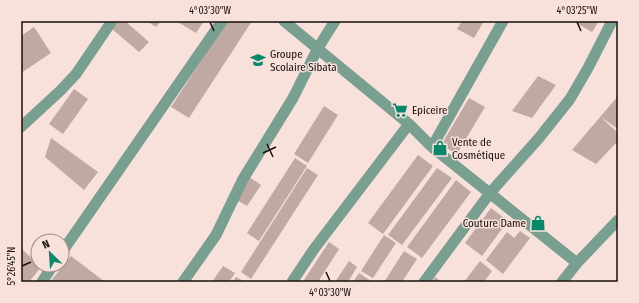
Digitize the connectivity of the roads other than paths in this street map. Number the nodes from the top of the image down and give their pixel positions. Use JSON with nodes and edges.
{"nodes":[{"id":1,"x":112,"y":21,"type":"edge"},
{"id":2,"x":222,"y":21,"type":"edge"},
{"id":3,"x":284,"y":21,"type":"edge"},
{"id":4,"x":335,"y":21,"type":"edge"},
{"id":5,"x":502,"y":21,"type":"edge"},
{"id":6,"x":612,"y":21,"type":"edge"},
{"id":7,"x":318,"y":48,"type":"junction"},
{"id":8,"x":409,"y":124,"type":"junction"},
{"id":9,"x":21,"y":127,"type":"edge"},
{"id":10,"x":432,"y":146,"type":"junction"},
{"id":11,"x":490,"y":193,"type":"junction"},
{"id":12,"x":618,"y":220,"type":"edge"},
{"id":13,"x":70,"y":240,"type":"edge"},
{"id":14,"x":577,"y":263,"type":"junction"},
{"id":15,"x":48,"y":273,"type":"edge"},
{"id":16,"x":42,"y":282,"type":"edge"},
{"id":17,"x":183,"y":282,"type":"edge"},
{"id":18,"x":292,"y":282,"type":"edge"},
{"id":19,"x":424,"y":282,"type":"edge"},
{"id":20,"x":562,"y":282,"type":"edge"}],
"edges":[{"from":1,"to":9,"type":"street"},
{"from":2,"to":13,"type":"street"},
{"from":3,"to":7,"type":"street"},
{"from":4,"to":7,"type":"street"},
{"from":5,"to":10,"type":"street"},
{"from":6,"to":11,"type":"street"},
{"from":7,"to":8,"type":"street"},
{"from":7,"to":17,"type":"street"},
{"from":8,"to":10,"type":"street"},
{"from":8,"to":18,"type":"street"},
{"from":10,"to":11,"type":"street"},
{"from":11,"to":14,"type":"street"},
{"from":11,"to":19,"type":"street"},
{"from":12,"to":14,"type":"street"},
{"from":14,"to":20,"type":"street"},
{"from":15,"to":16,"type":"street"}]}
